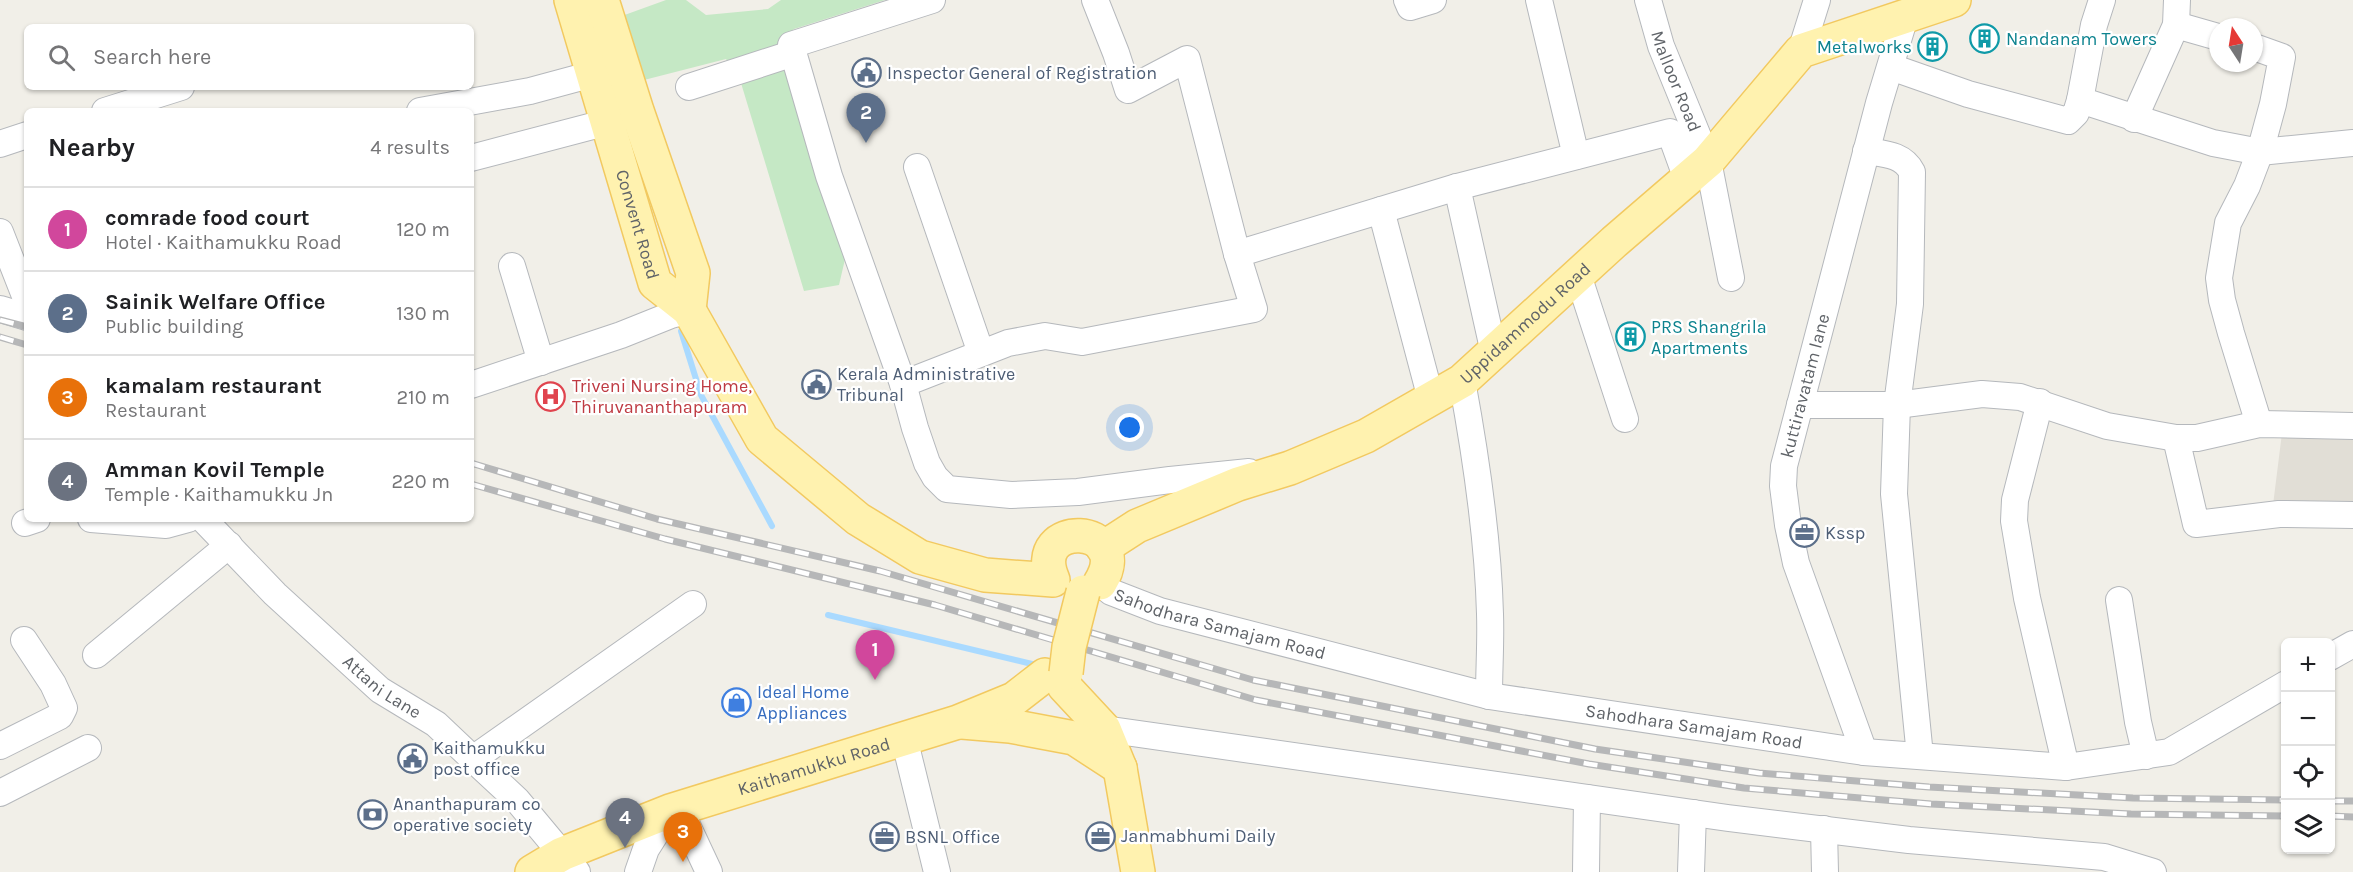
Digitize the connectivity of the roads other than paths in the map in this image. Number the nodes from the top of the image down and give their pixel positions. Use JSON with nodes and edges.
{"nodes":[{"id":1,"x":571,"y":0,"type":"edge"},
{"id":2,"x":602,"y":0,"type":"edge"},
{"id":3,"x":932,"y":0,"type":"edge"},
{"id":4,"x":1095,"y":0,"type":"edge"},
{"id":5,"x":1407,"y":0,"type":"edge"},
{"id":6,"x":1433,"y":0,"type":"edge"},
{"id":7,"x":1539,"y":0,"type":"edge"},
{"id":8,"x":1648,"y":0,"type":"edge"},
{"id":9,"x":1817,"y":0,"type":"edge"},
{"id":10,"x":1954,"y":0,"type":"edge"},
{"id":11,"x":2102,"y":0,"type":"edge"},
{"id":12,"x":2176,"y":12,"type":"edge"},
{"id":13,"x":1905,"y":17,"type":"junction"},
{"id":14,"x":2209,"y":32,"type":"edge"},
{"id":15,"x":2263,"y":50,"type":"edge"},
{"id":16,"x":1801,"y":51,"type":"junction"},
{"id":17,"x":794,"y":53,"type":"junction"},
{"id":18,"x":1891,"y":67,"type":"junction"},
{"id":19,"x":593,"y":74,"type":"junction"},
{"id":20,"x":689,"y":87,"type":"dead end"},
{"id":21,"x":172,"y":90,"type":"edge"},
{"id":22,"x":2080,"y":100,"type":"junction"},
{"id":23,"x":114,"y":108,"type":"edge"},
{"id":24,"x":436,"y":108,"type":"edge"},
{"id":25,"x":2134,"y":119,"type":"junction"},
{"id":26,"x":608,"y":122,"type":"junction"},
{"id":27,"x":24,"y":136,"type":"edge"},
{"id":28,"x":2353,"y":143,"type":"edge"},
{"id":29,"x":0,"y":144,"type":"edge"},
{"id":30,"x":1866,"y":151,"type":"junction"},
{"id":31,"x":2260,"y":152,"type":"junction"},
{"id":32,"x":1576,"y":156,"type":"junction"},
{"id":33,"x":474,"y":157,"type":"edge"},
{"id":34,"x":917,"y":167,"type":"dead end"},
{"id":35,"x":1697,"y":170,"type":"junction"},
{"id":36,"x":1457,"y":187,"type":"junction"},
{"id":37,"x":1381,"y":210,"type":"junction"},
{"id":38,"x":0,"y":232,"type":"edge"},
{"id":39,"x":1237,"y":254,"type":"junction"},
{"id":40,"x":512,"y":266,"type":"dead end"},
{"id":41,"x":1578,"y":275,"type":"junction"},
{"id":42,"x":1731,"y":278,"type":"dead end"},
{"id":43,"x":24,"y":293,"type":"edge"},
{"id":44,"x":0,"y":309,"type":"edge"},
{"id":45,"x":680,"y":312,"type":"junction"},
{"id":46,"x":24,"y":316,"type":"edge"},
{"id":47,"x":981,"y":352,"type":"junction"},
{"id":48,"x":1494,"y":353,"type":"junction"},
{"id":49,"x":541,"y":362,"type":"junction"},
{"id":50,"x":1462,"y":381,"type":"junction"},
{"id":51,"x":474,"y":384,"type":"edge"},
{"id":52,"x":903,"y":384,"type":"junction"},
{"id":53,"x":1431,"y":399,"type":"junction"},
{"id":54,"x":2040,"y":402,"type":"junction"},
{"id":55,"x":1800,"y":405,"type":"junction"},
{"id":56,"x":1897,"y":405,"type":"junction"},
{"id":57,"x":1625,"y":419,"type":"dead end"},
{"id":58,"x":2259,"y":424,"type":"junction"},
{"id":59,"x":2353,"y":426,"type":"edge"},
{"id":60,"x":2176,"y":438,"type":"junction"},
{"id":61,"x":1290,"y":468,"type":"junction"},
{"id":62,"x":2353,"y":515,"type":"edge"},
{"id":63,"x":128,"y":522,"type":"edge"},
{"id":64,"x":177,"y":522,"type":"edge"},
{"id":65,"x":206,"y":522,"type":"edge"},
{"id":66,"x":1095,"y":542,"type":"junction"},
{"id":67,"x":229,"y":545,"type":"junction"},
{"id":68,"x":1070,"y":579,"type":"junction"},
{"id":69,"x":2119,"y":600,"type":"dead end"},
{"id":70,"x":693,"y":604,"type":"dead end"},
{"id":71,"x":24,"y":640,"type":"dead end"},
{"id":72,"x":2353,"y":644,"type":"edge"},
{"id":73,"x":2335,"y":655,"type":"edge"},
{"id":74,"x":96,"y":656,"type":"dead end"},
{"id":75,"x":1055,"y":679,"type":"junction"},
{"id":76,"x":2281,"y":687,"type":"edge"},
{"id":77,"x":1489,"y":696,"type":"junction"},
{"id":78,"x":958,"y":722,"type":"junction"},
{"id":79,"x":1010,"y":726,"type":"junction"},
{"id":80,"x":1089,"y":734,"type":"junction"},
{"id":81,"x":904,"y":738,"type":"junction"},
{"id":82,"x":0,"y":746,"type":"edge"},
{"id":83,"x":88,"y":748,"type":"dead end"},
{"id":84,"x":1864,"y":752,"type":"junction"},
{"id":85,"x":1920,"y":756,"type":"junction"},
{"id":86,"x":2146,"y":756,"type":"junction"},
{"id":87,"x":473,"y":759,"type":"junction"},
{"id":88,"x":2067,"y":767,"type":"junction"},
{"id":89,"x":0,"y":792,"type":"edge"},
{"id":90,"x":1587,"y":798,"type":"junction"},
{"id":91,"x":674,"y":809,"type":"junction"},
{"id":92,"x":1693,"y":813,"type":"junction"},
{"id":93,"x":1824,"y":829,"type":"junction"},
{"id":94,"x":569,"y":863,"type":"edge"},
{"id":95,"x":532,"y":872,"type":"edge"},
{"id":96,"x":638,"y":872,"type":"edge"},
{"id":97,"x":709,"y":872,"type":"edge"},
{"id":98,"x":937,"y":872,"type":"edge"},
{"id":99,"x":1138,"y":872,"type":"edge"},
{"id":100,"x":1586,"y":872,"type":"edge"},
{"id":101,"x":1691,"y":872,"type":"edge"},
{"id":102,"x":1826,"y":872,"type":"edge"},
{"id":103,"x":2153,"y":872,"type":"edge"}],
"edges":[{"from":1,"to":19,"type":"main road","name":"Convent Road"},
{"from":2,"to":45,"type":"main road"},
{"from":3,"to":17,"type":"street"},
{"from":4,"to":39,"type":"street"},
{"from":5,"to":6,"type":"street"},
{"from":7,"to":32,"type":"street"},
{"from":8,"to":35,"type":"street","name":"Malloor Road"},
{"from":9,"to":16,"type":"street","name":"Uppidammodu Road"},
{"from":10,"to":13,"type":"main road"},
{"from":11,"to":22,"type":"street"},
{"from":12,"to":14,"type":"street"},
{"from":12,"to":25,"type":"street"},
{"from":13,"to":16,"type":"main road"},
{"from":13,"to":18,"type":"street","name":"kuttiravatam lane"},
{"from":15,"to":31,"type":"street"},
{"from":16,"to":35,"type":"main road","name":"Uppidammodu Road"},
{"from":17,"to":20,"type":"street"},
{"from":17,"to":52,"type":"street"},
{"from":18,"to":22,"type":"street"},
{"from":18,"to":30,"type":"street","name":"kuttiravatam lane"},
{"from":19,"to":24,"type":"street"},
{"from":19,"to":26,"type":"main road","name":"Convent Road"},
{"from":21,"to":23,"type":"street"},
{"from":22,"to":25,"type":"street"},
{"from":25,"to":31,"type":"street"},
{"from":26,"to":33,"type":"street"},
{"from":26,"to":45,"type":"main road","name":"Convent Road"},
{"from":27,"to":29,"type":"street"},
{"from":28,"to":31,"type":"street"},
{"from":30,"to":55,"type":"street","name":"kuttiravatam lane"},
{"from":30,"to":56,"type":"street"},
{"from":31,"to":58,"type":"street"},
{"from":32,"to":35,"type":"street"},
{"from":32,"to":36,"type":"street"},
{"from":34,"to":47,"type":"street"},
{"from":35,"to":41,"type":"main road","name":"Uppidammodu Road"},
{"from":35,"to":42,"type":"street"},
{"from":36,"to":37,"type":"street"},
{"from":36,"to":48,"type":"street"},
{"from":37,"to":39,"type":"street"},
{"from":37,"to":53,"type":"street"},
{"from":38,"to":43,"type":"street"},
{"from":39,"to":47,"type":"street"},
{"from":40,"to":49,"type":"street"},
{"from":41,"to":48,"type":"main road","name":"Uppidammodu Road"},
{"from":41,"to":57,"type":"street"},
{"from":44,"to":46,"type":"street"},
{"from":45,"to":49,"type":"street"},
{"from":45,"to":68,"type":"main road","name":"Convent Road"},
{"from":47,"to":52,"type":"street"},
{"from":48,"to":50,"type":"main road","name":"Uppidammodu Road"},
{"from":49,"to":51,"type":"street"},
{"from":50,"to":53,"type":"main road","name":"Uppidammodu Road"},
{"from":50,"to":77,"type":"street"},
{"from":52,"to":61,"type":"street"},
{"from":53,"to":61,"type":"main road","name":"Uppidammodu Road"},
{"from":54,"to":56,"type":"street"},
{"from":54,"to":60,"type":"street"},
{"from":54,"to":88,"type":"street"},
{"from":55,"to":56,"type":"street"},
{"from":55,"to":84,"type":"street","name":"kuttiravatam lane"},
{"from":56,"to":85,"type":"street"},
{"from":58,"to":59,"type":"street"},
{"from":58,"to":60,"type":"street"},
{"from":60,"to":62,"type":"street"},
{"from":61,"to":66,"type":"main road","name":"Uppidammodu Road"},
{"from":63,"to":64,"type":"street"},
{"from":65,"to":67,"type":"street","name":"Attani Lane"},
{"from":66,"to":68,"type":"main road"},
{"from":66,"to":68,"type":"main road","name":"Uppidammodu Road"},
{"from":67,"to":74,"type":"street"},
{"from":67,"to":87,"type":"street","name":"Attani Lane"},
{"from":68,"to":75,"type":"main road","bridge":true},
{"from":68,"to":77,"type":"street","name":"Sahodhara Samajam Road"},
{"from":69,"to":86,"type":"street"},
{"from":70,"to":87,"type":"street"},
{"from":71,"to":82,"type":"street"},
{"from":72,"to":73,"type":"street"},
{"from":75,"to":78,"type":"main road","name":"Kaithamukku Road"},
{"from":75,"to":79,"type":"main road"},
{"from":75,"to":80,"type":"main road"},
{"from":76,"to":86,"type":"street","name":"Sahodhara Samajam Road"},
{"from":77,"to":84,"type":"street","name":"Sahodhara Samajam Road"},
{"from":78,"to":79,"type":"main road"},
{"from":78,"to":81,"type":"main road","name":"Kaithamukku Road"},
{"from":79,"to":80,"type":"main road"},
{"from":80,"to":90,"type":"street"},
{"from":80,"to":99,"type":"main road"},
{"from":81,"to":91,"type":"main road","name":"Kaithamukku Road"},
{"from":81,"to":98,"type":"street"},
{"from":83,"to":89,"type":"street"},
{"from":84,"to":85,"type":"street","name":"Sahodhara Samajam Road"},
{"from":85,"to":88,"type":"street","name":"Sahodhara Samajam Road"},
{"from":86,"to":88,"type":"street","name":"Sahodhara Samajam Road"},
{"from":87,"to":94,"type":"street","name":"Attani Lane"},
{"from":90,"to":92,"type":"street"},
{"from":90,"to":100,"type":"street"},
{"from":91,"to":94,"type":"main road","name":"Kaithamukku Road"},
{"from":91,"to":96,"type":"street"},
{"from":91,"to":97,"type":"street"},
{"from":92,"to":93,"type":"street"},
{"from":92,"to":101,"type":"street"},
{"from":93,"to":102,"type":"street"},
{"from":93,"to":103,"type":"street"},
{"from":94,"to":95,"type":"main road","name":"Kaithamukku Road"}]}
